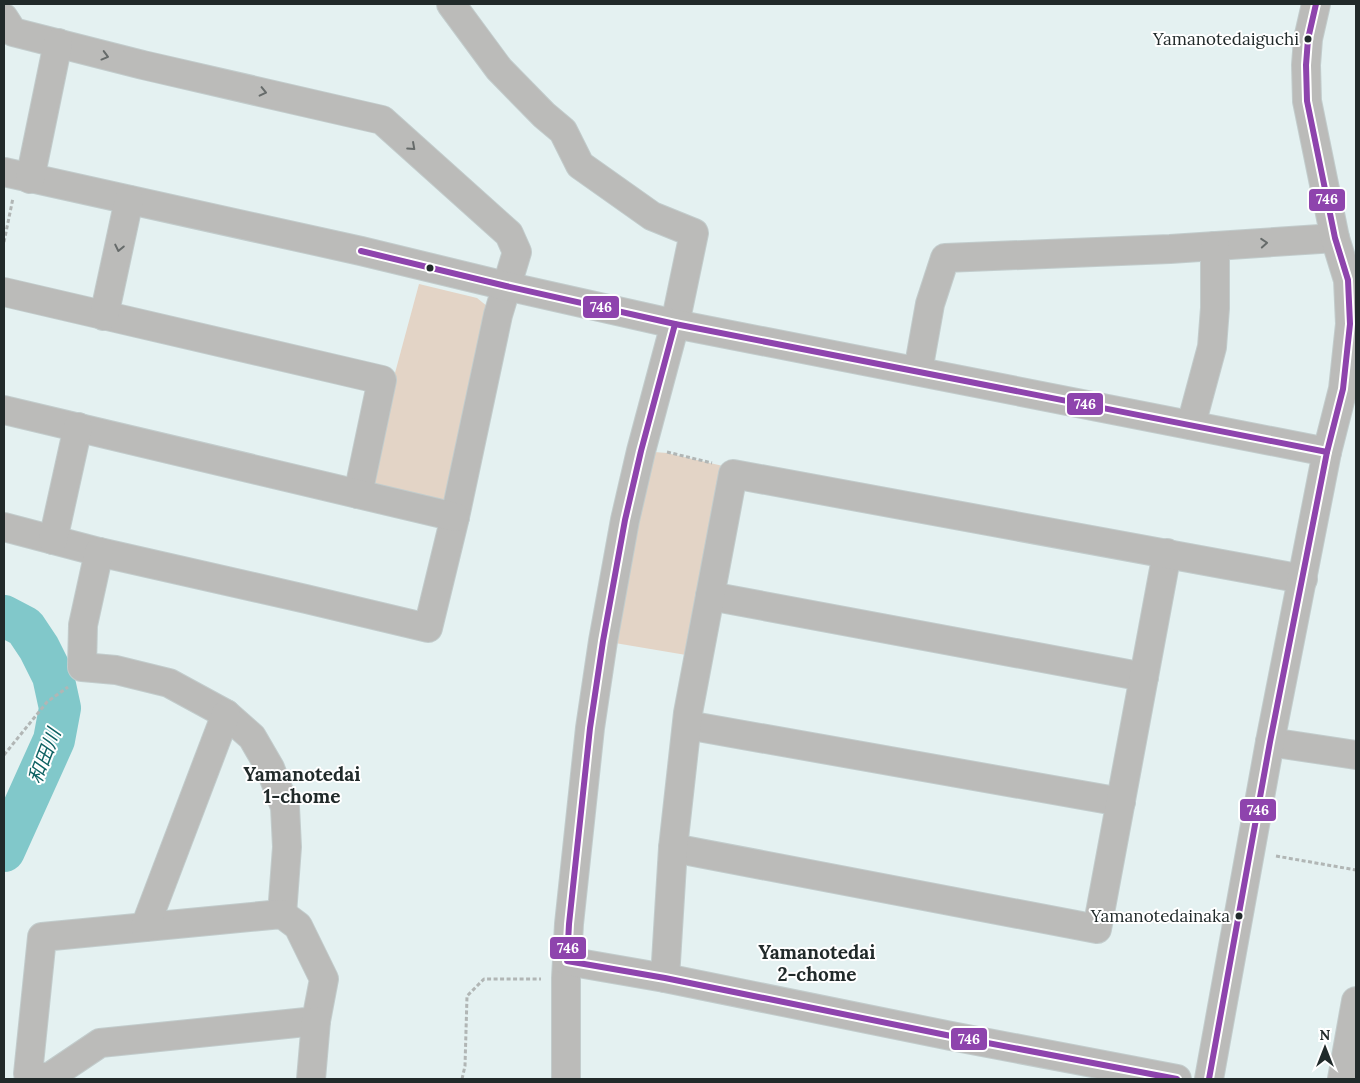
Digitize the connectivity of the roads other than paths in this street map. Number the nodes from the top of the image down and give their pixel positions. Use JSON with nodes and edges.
{"nodes":[{"id":1,"x":451,"y":4,"type":"edge"},
{"id":2,"x":1316,"y":4,"type":"edge"},
{"id":3,"x":7,"y":26,"type":"edge"},
{"id":4,"x":58,"y":43,"type":"junction"},
{"id":5,"x":17,"y":176,"type":"edge"},
{"id":6,"x":129,"y":200,"type":"junction"},
{"id":7,"x":1335,"y":238,"type":"junction"},
{"id":8,"x":1215,"y":246,"type":"junction"},
{"id":9,"x":506,"y":286,"type":"junction"},
{"id":10,"x":4,"y":292,"type":"edge"},
{"id":11,"x":104,"y":316,"type":"junction"},
{"id":12,"x":676,"y":324,"type":"junction"},
{"id":13,"x":918,"y":371,"type":"junction"},
{"id":14,"x":1350,"y":390,"type":"edge"},
{"id":15,"x":4,"y":410,"type":"edge"},
{"id":16,"x":1191,"y":425,"type":"junction"},
{"id":17,"x":78,"y":427,"type":"junction"},
{"id":18,"x":1327,"y":452,"type":"junction"},
{"id":19,"x":358,"y":494,"type":"junction"},
{"id":20,"x":455,"y":517,"type":"junction"},
{"id":21,"x":4,"y":528,"type":"edge"},
{"id":22,"x":52,"y":540,"type":"junction"},
{"id":23,"x":99,"y":552,"type":"junction"},
{"id":24,"x":1167,"y":553,"type":"junction"},
{"id":25,"x":1303,"y":578,"type":"junction"},
{"id":26,"x":710,"y":596,"type":"junction"},
{"id":27,"x":1144,"y":677,"type":"junction"},
{"id":28,"x":226,"y":714,"type":"junction"},
{"id":29,"x":686,"y":725,"type":"junction"},
{"id":30,"x":1270,"y":742,"type":"junction"},
{"id":31,"x":1356,"y":755,"type":"edge"},
{"id":32,"x":1121,"y":802,"type":"junction"},
{"id":33,"x":674,"y":848,"type":"junction"},
{"id":34,"x":282,"y":914,"type":"junction"},
{"id":35,"x":145,"y":927,"type":"junction"},
{"id":36,"x":567,"y":970,"type":"junction"},
{"id":37,"x":665,"y":978,"type":"junction"},
{"id":38,"x":1356,"y":1001,"type":"edge"},
{"id":39,"x":316,"y":1020,"type":"junction"},
{"id":40,"x":1077,"y":1070,"type":"edge"},
{"id":41,"x":311,"y":1079,"type":"edge"},
{"id":42,"x":566,"y":1079,"type":"edge"},
{"id":43,"x":1177,"y":1079,"type":"edge"},
{"id":44,"x":1209,"y":1079,"type":"edge"},
{"id":45,"x":1342,"y":1079,"type":"edge"}],
"edges":[{"from":1,"to":12,"type":"street"},
{"from":2,"to":7,"type":"street"},
{"from":3,"to":4,"type":"street"},
{"from":4,"to":5,"type":"street"},
{"from":4,"to":9,"type":"street","one_way":true},
{"from":5,"to":6,"type":"street"},
{"from":6,"to":9,"type":"street"},
{"from":6,"to":11,"type":"street","one_way":true},
{"from":8,"to":7,"type":"street","one_way":true},
{"from":7,"to":14,"type":"street"},
{"from":8,"to":13,"type":"street"},
{"from":8,"to":16,"type":"street"},
{"from":9,"to":12,"type":"street"},
{"from":9,"to":20,"type":"street"},
{"from":10,"to":11,"type":"street"},
{"from":11,"to":19,"type":"street"},
{"from":12,"to":13,"type":"street"},
{"from":12,"to":36,"type":"street"},
{"from":13,"to":16,"type":"street"},
{"from":14,"to":18,"type":"street"},
{"from":15,"to":17,"type":"street"},
{"from":16,"to":18,"type":"street"},
{"from":17,"to":19,"type":"street"},
{"from":17,"to":22,"type":"street"},
{"from":18,"to":25,"type":"street"},
{"from":19,"to":20,"type":"street"},
{"from":20,"to":23,"type":"street"},
{"from":21,"to":22,"type":"street"},
{"from":22,"to":23,"type":"street"},
{"from":23,"to":28,"type":"street"},
{"from":24,"to":25,"type":"street"},
{"from":24,"to":26,"type":"street"},
{"from":24,"to":27,"type":"street"},
{"from":25,"to":30,"type":"street"},
{"from":26,"to":27,"type":"street"},
{"from":26,"to":29,"type":"street"},
{"from":27,"to":32,"type":"street"},
{"from":28,"to":34,"type":"street"},
{"from":28,"to":35,"type":"street"},
{"from":29,"to":32,"type":"street"},
{"from":29,"to":33,"type":"street"},
{"from":30,"to":31,"type":"street"},
{"from":30,"to":44,"type":"street"},
{"from":32,"to":33,"type":"street"},
{"from":33,"to":37,"type":"street"},
{"from":34,"to":35,"type":"street"},
{"from":34,"to":39,"type":"street"},
{"from":35,"to":39,"type":"street"},
{"from":36,"to":37,"type":"street"},
{"from":36,"to":42,"type":"street"},
{"from":37,"to":40,"type":"street"},
{"from":38,"to":45,"type":"street"},
{"from":39,"to":41,"type":"street"},
{"from":40,"to":43,"type":"street"}]}
